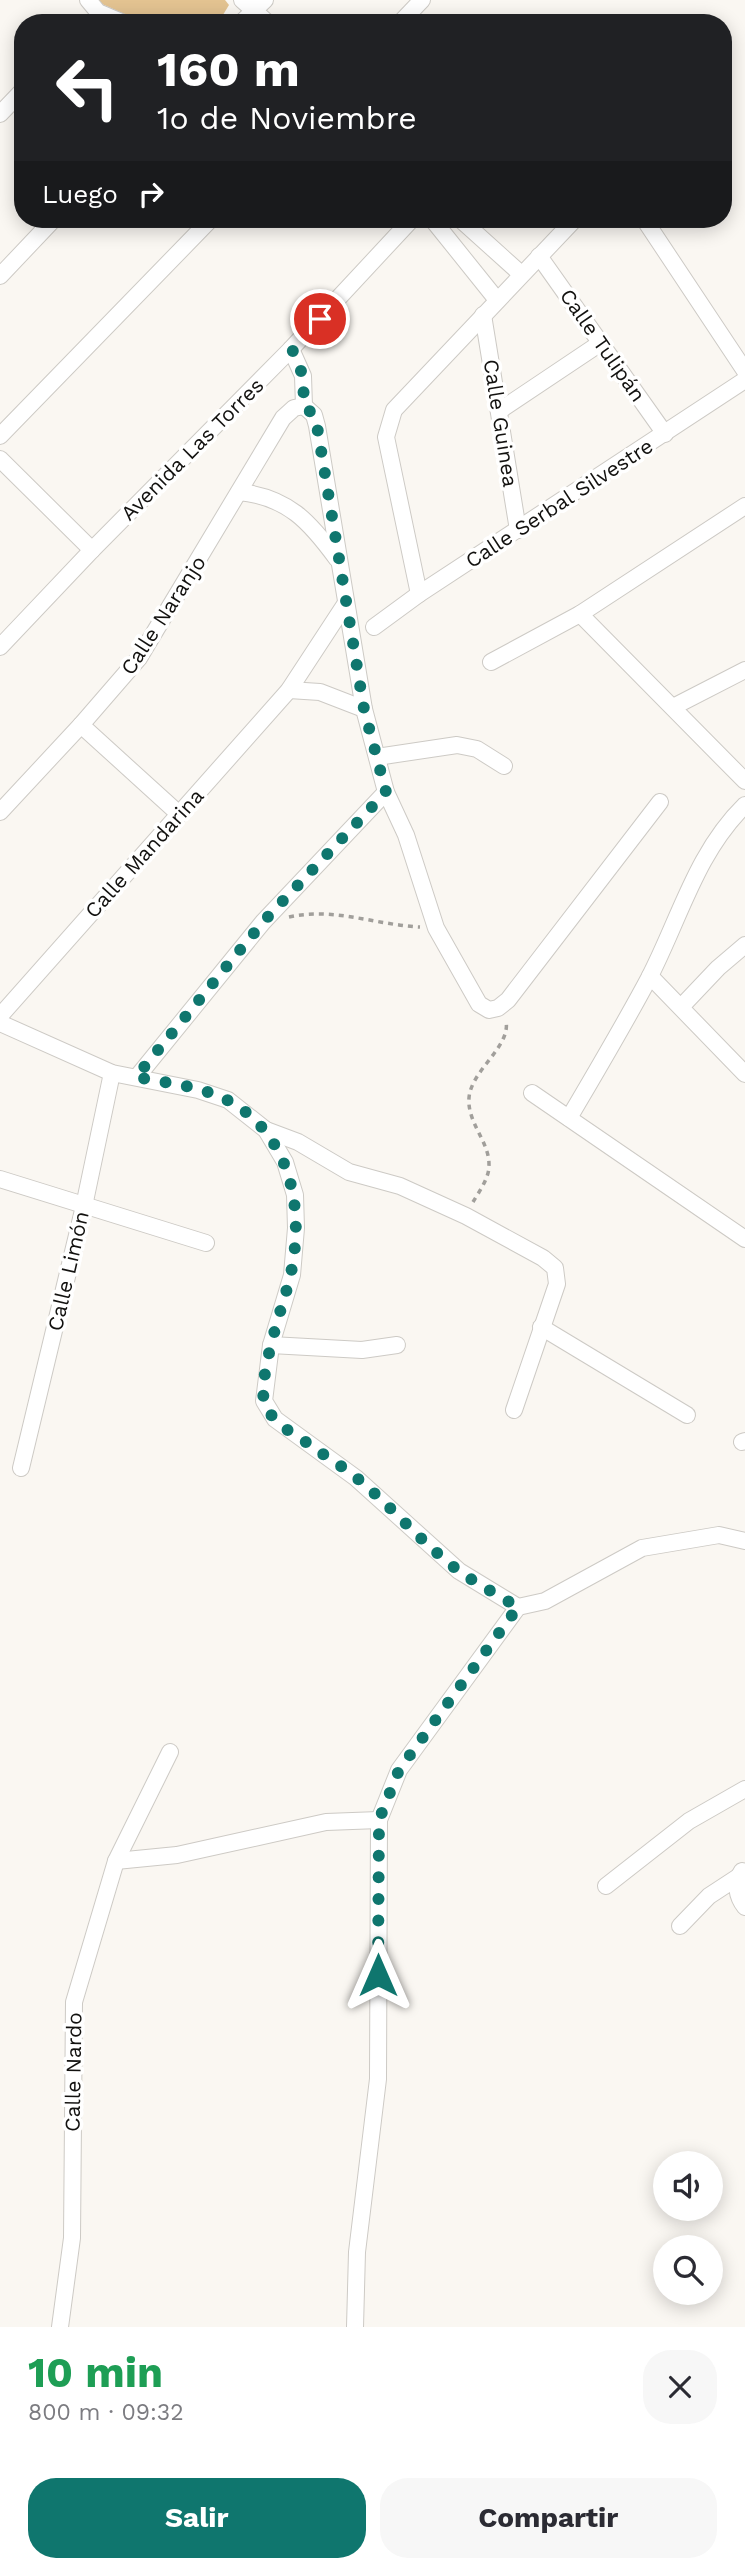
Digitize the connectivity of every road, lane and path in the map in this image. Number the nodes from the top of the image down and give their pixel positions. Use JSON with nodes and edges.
{"nodes":[{"id":1,"x":422,"y":0,"type":"edge"},
{"id":2,"x":409,"y":14,"type":"edge"},
{"id":3,"x":14,"y":99,"type":"edge"},
{"id":4,"x":0,"y":114,"type":"edge"},
{"id":5,"x":45,"y":228,"type":"edge"},
{"id":6,"x":202,"y":228,"type":"edge"},
{"id":7,"x":404,"y":228,"type":"edge"},
{"id":8,"x":439,"y":228,"type":"edge"},
{"id":9,"x":470,"y":228,"type":"edge"},
{"id":10,"x":566,"y":228,"type":"edge"},
{"id":11,"x":650,"y":228,"type":"edge"},
{"id":12,"x":539,"y":256,"type":"junction"},
{"id":13,"x":521,"y":274,"type":"junction"},
{"id":14,"x":0,"y":276,"type":"edge"},
{"id":15,"x":497,"y":300,"type":"junction"},
{"id":16,"x":483,"y":316,"type":"junction"},
{"id":17,"x":602,"y":342,"type":"junction"},
{"id":18,"x":292,"y":349,"type":"junction"},
{"id":19,"x":745,"y":371,"type":"edge"},
{"id":20,"x":745,"y":380,"type":"edge"},
{"id":21,"x":304,"y":406,"type":"junction"},
{"id":22,"x":499,"y":411,"type":"junction"},
{"id":23,"x":665,"y":434,"type":"junction"},
{"id":24,"x":0,"y":436,"type":"edge"},
{"id":25,"x":0,"y":460,"type":"edge"},
{"id":26,"x":239,"y":492,"type":"junction"},
{"id":27,"x":745,"y":506,"type":"edge"},
{"id":28,"x":518,"y":530,"type":"junction"},
{"id":29,"x":92,"y":550,"type":"junction"},
{"id":30,"x":341,"y":564,"type":"junction"},
{"id":31,"x":419,"y":594,"type":"junction"},
{"id":32,"x":346,"y":603,"type":"junction"},
{"id":33,"x":580,"y":614,"type":"junction"},
{"id":34,"x":374,"y":627,"type":"dead end"},
{"id":35,"x":0,"y":647,"type":"edge"},
{"id":36,"x":491,"y":662,"type":"dead end"},
{"id":37,"x":745,"y":670,"type":"edge"},
{"id":38,"x":289,"y":690,"type":"junction"},
{"id":39,"x":673,"y":707,"type":"junction"},
{"id":40,"x":364,"y":709,"type":"junction"},
{"id":41,"x":81,"y":725,"type":"junction"},
{"id":42,"x":377,"y":758,"type":"junction"},
{"id":43,"x":504,"y":766,"type":"dead end"},
{"id":44,"x":745,"y":780,"type":"edge"},
{"id":45,"x":386,"y":792,"type":"junction"},
{"id":46,"x":660,"y":803,"type":"dead end"},
{"id":47,"x":745,"y":805,"type":"edge"},
{"id":48,"x":0,"y":812,"type":"edge"},
{"id":49,"x":179,"y":814,"type":"junction"},
{"id":50,"x":263,"y":922,"type":"junction"},
{"id":51,"x":436,"y":928,"type":"junction"},
{"id":52,"x":745,"y":945,"type":"edge"},
{"id":53,"x":650,"y":976,"type":"junction"},
{"id":54,"x":503,"y":1005,"type":"junction"},
{"id":55,"x":681,"y":1007,"type":"junction"},
{"id":56,"x":0,"y":1016,"type":"edge"},
{"id":57,"x":0,"y":1023,"type":"edge"},
{"id":58,"x":112,"y":1073,"type":"junction"},
{"id":59,"x":745,"y":1074,"type":"edge"},
{"id":60,"x":136,"y":1077,"type":"junction"},
{"id":61,"x":532,"y":1093,"type":"dead end"},
{"id":62,"x":569,"y":1118,"type":"junction"},
{"id":63,"x":266,"y":1130,"type":"junction"},
{"id":64,"x":0,"y":1180,"type":"edge"},
{"id":65,"x":84,"y":1206,"type":"junction"},
{"id":66,"x":466,"y":1216,"type":"junction"},
{"id":67,"x":745,"y":1239,"type":"edge"},
{"id":68,"x":206,"y":1243,"type":"dead end"},
{"id":69,"x":541,"y":1327,"type":"junction"},
{"id":70,"x":271,"y":1345,"type":"junction"},
{"id":71,"x":397,"y":1345,"type":"dead end"},
{"id":72,"x":514,"y":1410,"type":"dead end"},
{"id":73,"x":687,"y":1415,"type":"dead end"},
{"id":74,"x":21,"y":1468,"type":"dead end"},
{"id":75,"x":745,"y":1541,"type":"edge"},
{"id":76,"x":518,"y":1607,"type":"junction"},
{"id":77,"x":170,"y":1752,"type":"dead end"},
{"id":78,"x":745,"y":1789,"type":"edge"},
{"id":79,"x":379,"y":1820,"type":"junction"},
{"id":80,"x":116,"y":1861,"type":"junction"},
{"id":81,"x":742,"y":1873,"type":"edge"},
{"id":82,"x":606,"y":1886,"type":"dead end"},
{"id":83,"x":745,"y":1907,"type":"edge"},
{"id":84,"x":680,"y":1926,"type":"dead end"},
{"id":85,"x":60,"y":2327,"type":"edge"},
{"id":86,"x":355,"y":2327,"type":"edge"}],
"edges":[{"from":1,"to":2,"type":"street"},
{"from":3,"to":4,"type":"street"},
{"from":5,"to":14,"type":"street"},
{"from":6,"to":24,"type":"street"},
{"from":7,"to":18,"type":"street","name":"Avenida Las Torres"},
{"from":8,"to":15,"type":"street"},
{"from":9,"to":13,"type":"street"},
{"from":10,"to":12,"type":"street"},
{"from":11,"to":19,"type":"street"},
{"from":12,"to":13,"type":"street"},
{"from":12,"to":17,"type":"street","name":"Calle Tulipán"},
{"from":13,"to":15,"type":"street"},
{"from":15,"to":16,"type":"street"},
{"from":16,"to":22,"type":"street","name":"Calle Guinea"},
{"from":16,"to":31,"type":"street"},
{"from":17,"to":22,"type":"street"},
{"from":17,"to":23,"type":"street","name":"Calle Tulipán"},
{"from":18,"to":21,"type":"street"},
{"from":18,"to":29,"type":"street","name":"Avenida Las Torres"},
{"from":20,"to":23,"type":"street","name":"Calle Serbal Silvestre"},
{"from":21,"to":26,"type":"street","name":"Calle Naranjo"},
{"from":21,"to":30,"type":"street"},
{"from":22,"to":28,"type":"street","name":"Calle Guinea"},
{"from":23,"to":28,"type":"street","name":"Calle Serbal Silvestre"},
{"from":25,"to":29,"type":"street"},
{"from":26,"to":30,"type":"street"},
{"from":26,"to":41,"type":"street","name":"Calle Naranjo"},
{"from":27,"to":33,"type":"street"},
{"from":28,"to":31,"type":"street","name":"Calle Serbal Silvestre"},
{"from":29,"to":35,"type":"street","name":"Avenida Las Torres"},
{"from":30,"to":32,"type":"street"},
{"from":31,"to":34,"type":"street","name":"Calle Serbal Silvestre"},
{"from":32,"to":38,"type":"street","name":"Calle Mandarina"},
{"from":32,"to":40,"type":"street"},
{"from":33,"to":36,"type":"street"},
{"from":33,"to":39,"type":"street"},
{"from":37,"to":39,"type":"street"},
{"from":38,"to":40,"type":"street"},
{"from":38,"to":49,"type":"street","name":"Calle Mandarina"},
{"from":39,"to":44,"type":"street"},
{"from":40,"to":42,"type":"street"},
{"from":41,"to":48,"type":"street","name":"Calle Naranjo"},
{"from":41,"to":49,"type":"street"},
{"from":42,"to":43,"type":"street"},
{"from":42,"to":45,"type":"street"},
{"from":45,"to":50,"type":"street"},
{"from":45,"to":51,"type":"street"},
{"from":46,"to":54,"type":"street"},
{"from":47,"to":53,"type":"street"},
{"from":49,"to":56,"type":"street","name":"Calle Mandarina"},
{"from":50,"to":51,"type":"path"},
{"from":50,"to":60,"type":"street"},
{"from":51,"to":54,"type":"street"},
{"from":52,"to":55,"type":"street"},
{"from":53,"to":55,"type":"street"},
{"from":53,"to":62,"type":"street"},
{"from":54,"to":66,"type":"path"},
{"from":55,"to":59,"type":"street"},
{"from":57,"to":58,"type":"street"},
{"from":58,"to":60,"type":"street"},
{"from":58,"to":65,"type":"street","name":"Calle Limón"},
{"from":60,"to":63,"type":"street"},
{"from":61,"to":62,"type":"street"},
{"from":62,"to":67,"type":"street"},
{"from":63,"to":66,"type":"street"},
{"from":63,"to":70,"type":"street"},
{"from":64,"to":65,"type":"street"},
{"from":65,"to":68,"type":"street"},
{"from":65,"to":74,"type":"street","name":"Calle Limón"},
{"from":66,"to":69,"type":"street"},
{"from":69,"to":72,"type":"street"},
{"from":69,"to":73,"type":"street"},
{"from":70,"to":71,"type":"street"},
{"from":70,"to":76,"type":"street"},
{"from":75,"to":76,"type":"street"},
{"from":76,"to":79,"type":"street"},
{"from":77,"to":80,"type":"street","name":"Calle Nardo"},
{"from":78,"to":82,"type":"street"},
{"from":79,"to":80,"type":"street"},
{"from":79,"to":86,"type":"street"},
{"from":80,"to":85,"type":"street","name":"Calle Nardo"},
{"from":81,"to":83,"type":"street"},
{"from":81,"to":84,"type":"street"}]}
